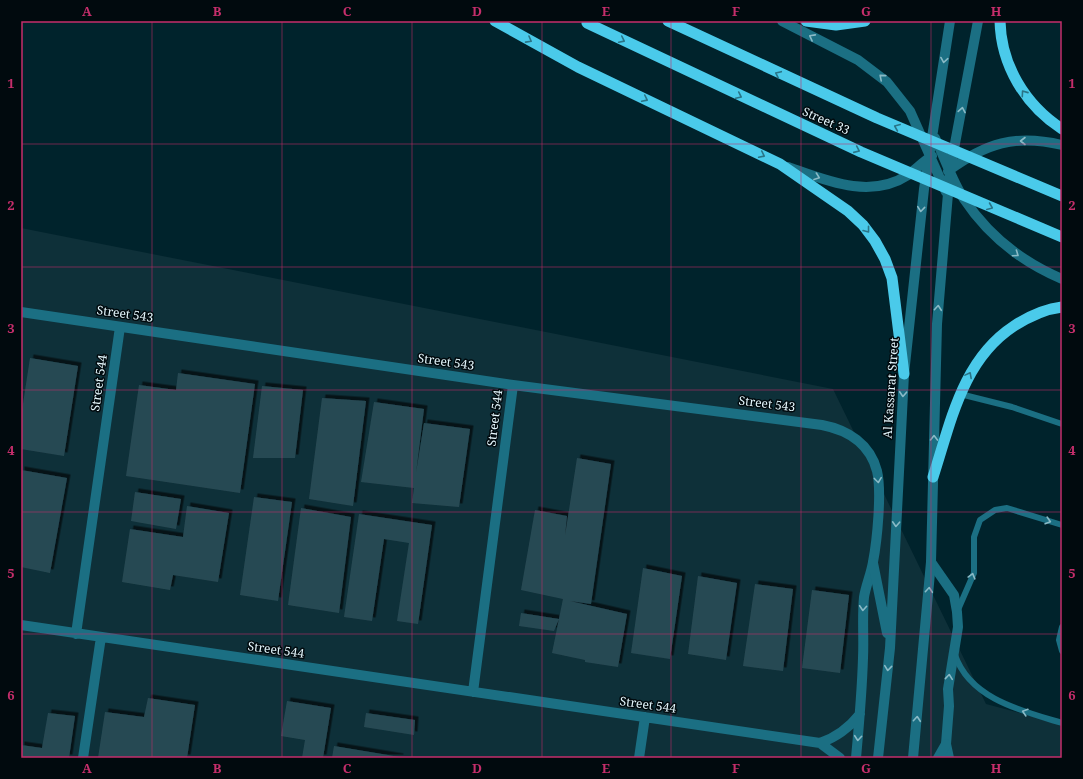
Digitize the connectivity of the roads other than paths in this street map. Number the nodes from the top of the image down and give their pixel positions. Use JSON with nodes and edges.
{"nodes":[{"id":1,"x":495,"y":21,"type":"edge"},
{"id":2,"x":668,"y":21,"type":"edge"},
{"id":3,"x":782,"y":21,"type":"edge"},
{"id":4,"x":806,"y":21,"type":"edge"},
{"id":5,"x":864,"y":21,"type":"edge"},
{"id":6,"x":950,"y":21,"type":"edge"},
{"id":7,"x":978,"y":21,"type":"edge"},
{"id":8,"x":1000,"y":21,"type":"edge"},
{"id":9,"x":585,"y":22,"type":"edge"},
{"id":10,"x":1062,"y":129,"type":"edge"},
{"id":11,"x":932,"y":131,"type":"junction"},
{"id":12,"x":957,"y":137,"type":"junction"},
{"id":13,"x":1062,"y":145,"type":"edge"},
{"id":14,"x":940,"y":149,"type":"junction"},
{"id":15,"x":930,"y":157,"type":"junction"},
{"id":16,"x":780,"y":164,"type":"junction"},
{"id":17,"x":950,"y":170,"type":"junction"},
{"id":18,"x":939,"y":177,"type":"junction"},
{"id":19,"x":924,"y":189,"type":"junction"},
{"id":20,"x":948,"y":196,"type":"junction"},
{"id":21,"x":1062,"y":196,"type":"edge"},
{"id":22,"x":1062,"y":238,"type":"edge"},
{"id":23,"x":1062,"y":279,"type":"edge"},
{"id":24,"x":1062,"y":307,"type":"edge"},
{"id":25,"x":21,"y":312,"type":"edge"},
{"id":26,"x":120,"y":327,"type":"junction"},
{"id":27,"x":904,"y":374,"type":"junction"},
{"id":28,"x":513,"y":385,"type":"junction"},
{"id":29,"x":960,"y":394,"type":"junction"},
{"id":30,"x":1062,"y":424,"type":"edge"},
{"id":31,"x":934,"y":477,"type":"junction"},
{"id":32,"x":1062,"y":525,"type":"edge"},
{"id":33,"x":931,"y":562,"type":"junction"},
{"id":34,"x":873,"y":563,"type":"junction"},
{"id":35,"x":957,"y":612,"type":"junction"},
{"id":36,"x":21,"y":626,"type":"edge"},
{"id":37,"x":1062,"y":627,"type":"edge"},
{"id":38,"x":76,"y":634,"type":"junction"},
{"id":39,"x":101,"y":637,"type":"junction"},
{"id":40,"x":890,"y":648,"type":"junction"},
{"id":41,"x":953,"y":650,"type":"junction"},
{"id":42,"x":1062,"y":651,"type":"edge"},
{"id":43,"x":473,"y":692,"type":"junction"},
{"id":44,"x":860,"y":714,"type":"junction"},
{"id":45,"x":645,"y":717,"type":"junction"},
{"id":46,"x":1062,"y":723,"type":"edge"},
{"id":47,"x":820,"y":743,"type":"junction"},
{"id":48,"x":946,"y":744,"type":"junction"},
{"id":49,"x":83,"y":758,"type":"edge"},
{"id":50,"x":639,"y":758,"type":"edge"},
{"id":51,"x":840,"y":758,"type":"edge"},
{"id":52,"x":856,"y":758,"type":"edge"},
{"id":53,"x":878,"y":758,"type":"edge"},
{"id":54,"x":913,"y":758,"type":"edge"},
{"id":55,"x":938,"y":758,"type":"edge"},
{"id":56,"x":949,"y":758,"type":"edge"}],
"edges":[{"from":1,"to":16,"type":"highway","one_way":true},
{"from":21,"to":2,"type":"highway","name":"Street 33","one_way":true,"bridge":true},
{"from":15,"to":3,"type":"street","one_way":true},
{"from":4,"to":5,"type":"highway"},
{"from":6,"to":11,"type":"street","name":"Al Kassarat Street","one_way":true},
{"from":12,"to":7,"type":"street","one_way":true},
{"from":10,"to":8,"type":"highway","one_way":true},
{"from":9,"to":22,"type":"highway","name":"Street 33","one_way":true,"bridge":true},
{"from":11,"to":14,"type":"street"},
{"from":11,"to":15,"type":"street","name":"Al Kassarat Street"},
{"from":12,"to":14,"type":"street"},
{"from":12,"to":17,"type":"street"},
{"from":13,"to":17,"type":"street","one_way":true},
{"from":14,"to":15,"type":"street"},
{"from":14,"to":17,"type":"street"},
{"from":16,"to":15,"type":"street","one_way":true},
{"from":15,"to":18,"type":"street"},
{"from":15,"to":19,"type":"street","name":"Al Kassarat Street"},
{"from":16,"to":27,"type":"highway","one_way":true},
{"from":17,"to":18,"type":"street"},
{"from":17,"to":20,"type":"street"},
{"from":17,"to":23,"type":"street","one_way":true},
{"from":18,"to":19,"type":"street"},
{"from":18,"to":20,"type":"street"},
{"from":19,"to":27,"type":"street","name":"Al Kassarat Street","one_way":true},
{"from":31,"to":20,"type":"street","one_way":true},
{"from":29,"to":24,"type":"highway","one_way":true},
{"from":25,"to":26,"type":"street","name":"Street 543"},
{"from":26,"to":28,"type":"street","name":"Street 543"},
{"from":26,"to":38,"type":"street","name":"Street 544"},
{"from":27,"to":40,"type":"street","name":"Al Kassarat Street","one_way":true},
{"from":28,"to":34,"type":"street","name":"Street 543","one_way":true},
{"from":28,"to":43,"type":"street","name":"Street 544"},
{"from":29,"to":30,"type":"lane"},
{"from":29,"to":31,"type":"highway"},
{"from":31,"to":33,"type":"street"},
{"from":35,"to":32,"type":"lane","one_way":true},
{"from":33,"to":35,"type":"street"},
{"from":54,"to":33,"type":"street","one_way":true},
{"from":34,"to":40,"type":"street"},
{"from":34,"to":44,"type":"street","one_way":true},
{"from":35,"to":41,"type":"street"},
{"from":36,"to":38,"type":"street","name":"Street 544"},
{"from":37,"to":42,"type":"lane"},
{"from":38,"to":39,"type":"street","name":"Street 544"},
{"from":39,"to":43,"type":"street","name":"Street 544"},
{"from":39,"to":49,"type":"street"},
{"from":40,"to":53,"type":"street","name":"Al Kassarat Street","one_way":true},
{"from":46,"to":41,"type":"lane","one_way":true},
{"from":48,"to":41,"type":"street","one_way":true},
{"from":43,"to":45,"type":"street","name":"Street 544"},
{"from":44,"to":47,"type":"street"},
{"from":44,"to":52,"type":"street","one_way":true},
{"from":45,"to":47,"type":"street","name":"Street 544"},
{"from":45,"to":50,"type":"street"},
{"from":47,"to":51,"type":"street","name":"Street 544"},
{"from":48,"to":55,"type":"street"},
{"from":48,"to":56,"type":"street"}]}
